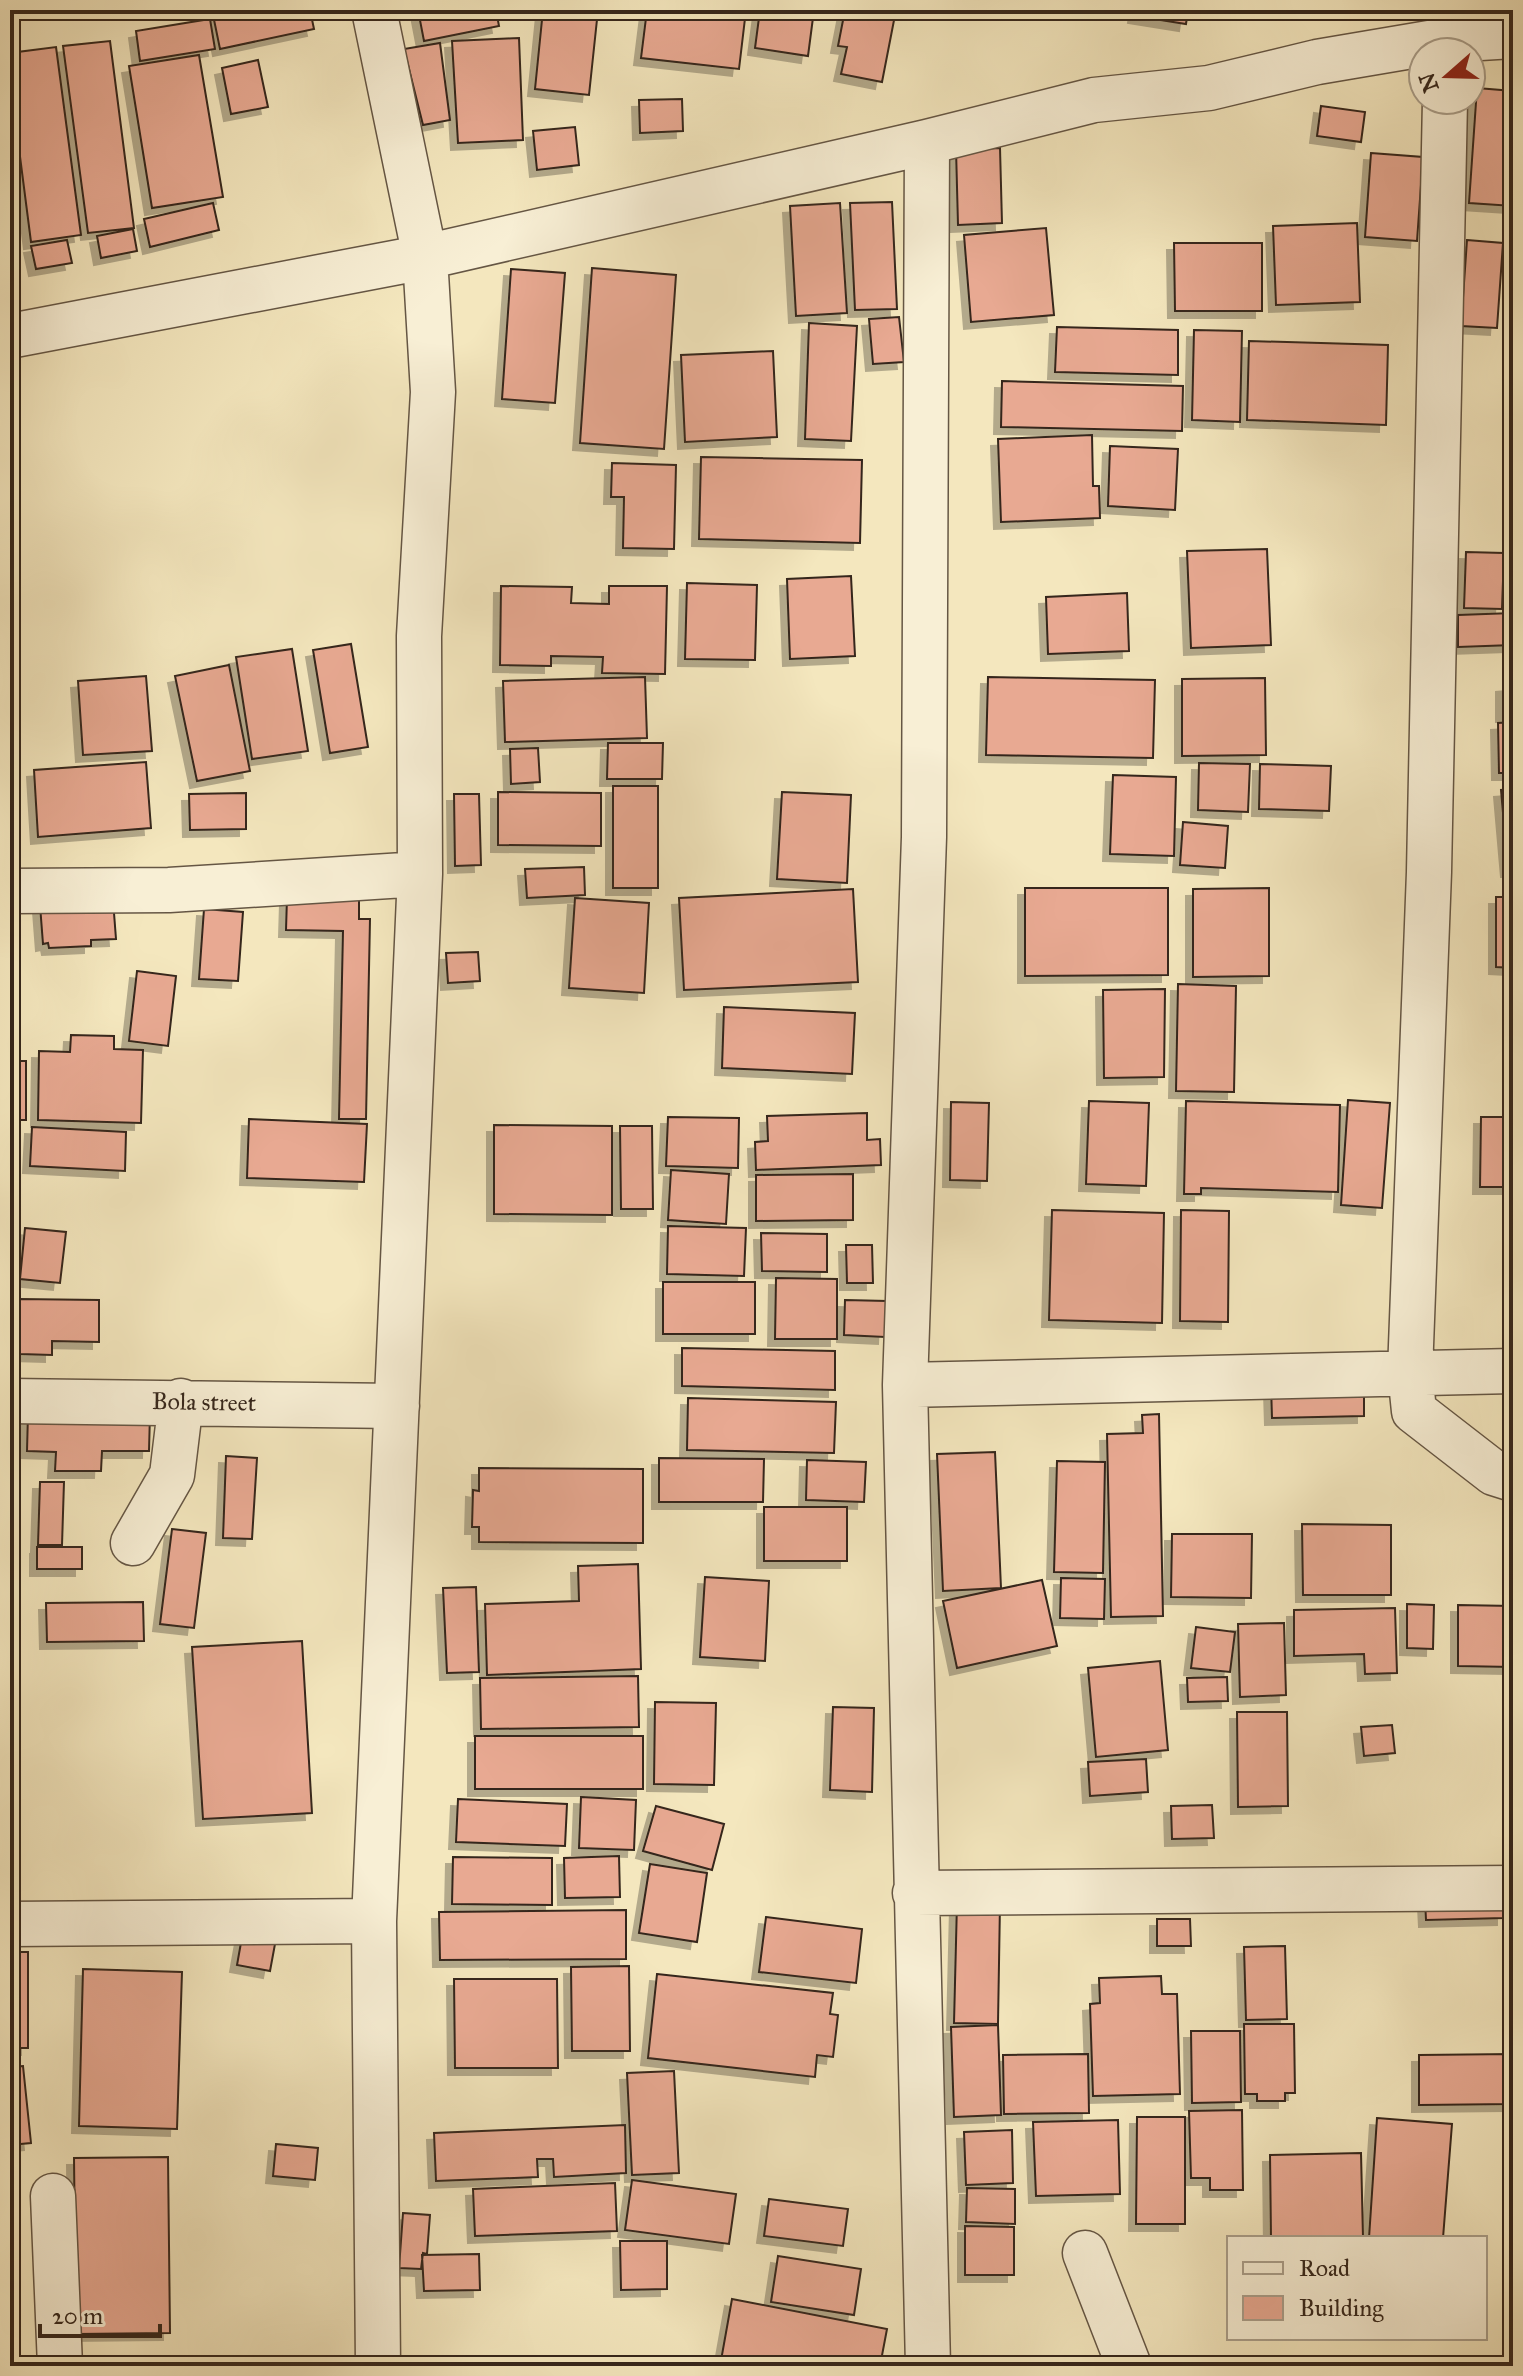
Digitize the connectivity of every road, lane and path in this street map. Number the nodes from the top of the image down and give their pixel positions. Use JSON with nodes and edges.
{"nodes":[{"id":1,"x":374,"y":10,"type":"edge"},
{"id":2,"x":1513,"y":36,"type":"edge"},
{"id":3,"x":1487,"y":40,"type":"edge"},
{"id":4,"x":1407,"y":51,"type":"edge"},
{"id":5,"x":1445,"y":116,"type":"edge"},
{"id":6,"x":927,"y":142,"type":"junction"},
{"id":7,"x":425,"y":257,"type":"junction"},
{"id":8,"x":10,"y":336,"type":"edge"},
{"id":9,"x":420,"y":874,"type":"junction"},
{"id":10,"x":10,"y":891,"type":"edge"},
{"id":11,"x":1513,"y":1371,"type":"edge"},
{"id":12,"x":1410,"y":1372,"type":"junction"},
{"id":13,"x":905,"y":1385,"type":"junction"},
{"id":14,"x":10,"y":1401,"type":"edge"},
{"id":15,"x":181,"y":1401,"type":"junction"},
{"id":16,"x":397,"y":1406,"type":"junction"},
{"id":17,"x":1513,"y":1479,"type":"edge"},
{"id":18,"x":133,"y":1543,"type":"dead end"},
{"id":19,"x":1513,"y":1888,"type":"edge"},
{"id":20,"x":915,"y":1893,"type":"junction"},
{"id":21,"x":374,"y":1921,"type":"junction"},
{"id":22,"x":10,"y":1924,"type":"edge"},
{"id":23,"x":53,"y":2196,"type":"dead end"},
{"id":24,"x":1085,"y":2253,"type":"dead end"},
{"id":25,"x":60,"y":2366,"type":"edge"},
{"id":26,"x":378,"y":2366,"type":"edge"},
{"id":27,"x":928,"y":2366,"type":"edge"},
{"id":28,"x":1129,"y":2366,"type":"edge"}],
"edges":[{"from":1,"to":7,"type":"street"},
{"from":2,"to":3,"type":"street"},
{"from":4,"to":6,"type":"street"},
{"from":5,"to":12,"type":"street"},
{"from":6,"to":7,"type":"street"},
{"from":6,"to":13,"type":"street"},
{"from":7,"to":8,"type":"street"},
{"from":7,"to":9,"type":"street"},
{"from":9,"to":10,"type":"street"},
{"from":9,"to":16,"type":"street"},
{"from":11,"to":12,"type":"street"},
{"from":12,"to":13,"type":"street"},
{"from":12,"to":17,"type":"street"},
{"from":13,"to":20,"type":"street"},
{"from":14,"to":15,"type":"street","name":"Bola street"},
{"from":15,"to":16,"type":"street","name":"Bola street"},
{"from":15,"to":18,"type":"street"},
{"from":16,"to":21,"type":"street"},
{"from":19,"to":20,"type":"street"},
{"from":20,"to":27,"type":"street"},
{"from":21,"to":22,"type":"street"},
{"from":21,"to":26,"type":"street"},
{"from":23,"to":25,"type":"street"},
{"from":24,"to":28,"type":"street"}]}
